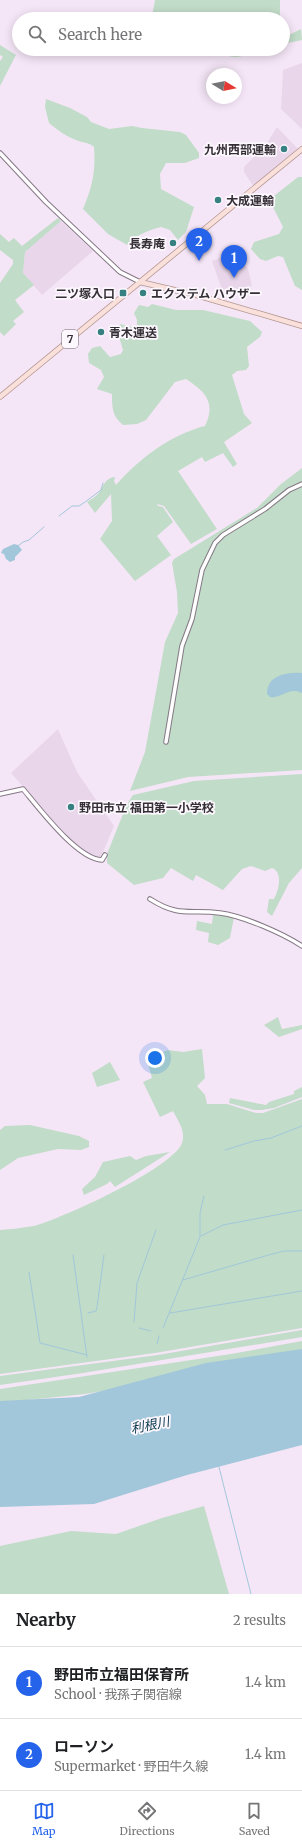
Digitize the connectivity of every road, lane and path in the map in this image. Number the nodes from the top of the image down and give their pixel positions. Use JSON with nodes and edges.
{"nodes":[{"id":1,"x":302,"y":149,"type":"edge"},
{"id":2,"x":0,"y":153,"type":"edge"},
{"id":3,"x":140,"y":282,"type":"junction"},
{"id":4,"x":302,"y":326,"type":"edge"},
{"id":5,"x":0,"y":397,"type":"edge"},
{"id":6,"x":302,"y":484,"type":"edge"},
{"id":7,"x":166,"y":742,"type":"dead end"},
{"id":8,"x":0,"y":794,"type":"edge"},
{"id":9,"x":105,"y":855,"type":"dead end"},
{"id":10,"x":150,"y":899,"type":"dead end"},
{"id":11,"x":302,"y":946,"type":"edge"}],
"edges":[{"from":1,"to":3,"type":"main road"},
{"from":2,"to":3,"type":"street"},
{"from":3,"to":4,"type":"main road"},
{"from":3,"to":5,"type":"main road","number":"7"},
{"from":6,"to":7,"type":"street"},
{"from":8,"to":9,"type":"street"},
{"from":10,"to":11,"type":"street"}]}
